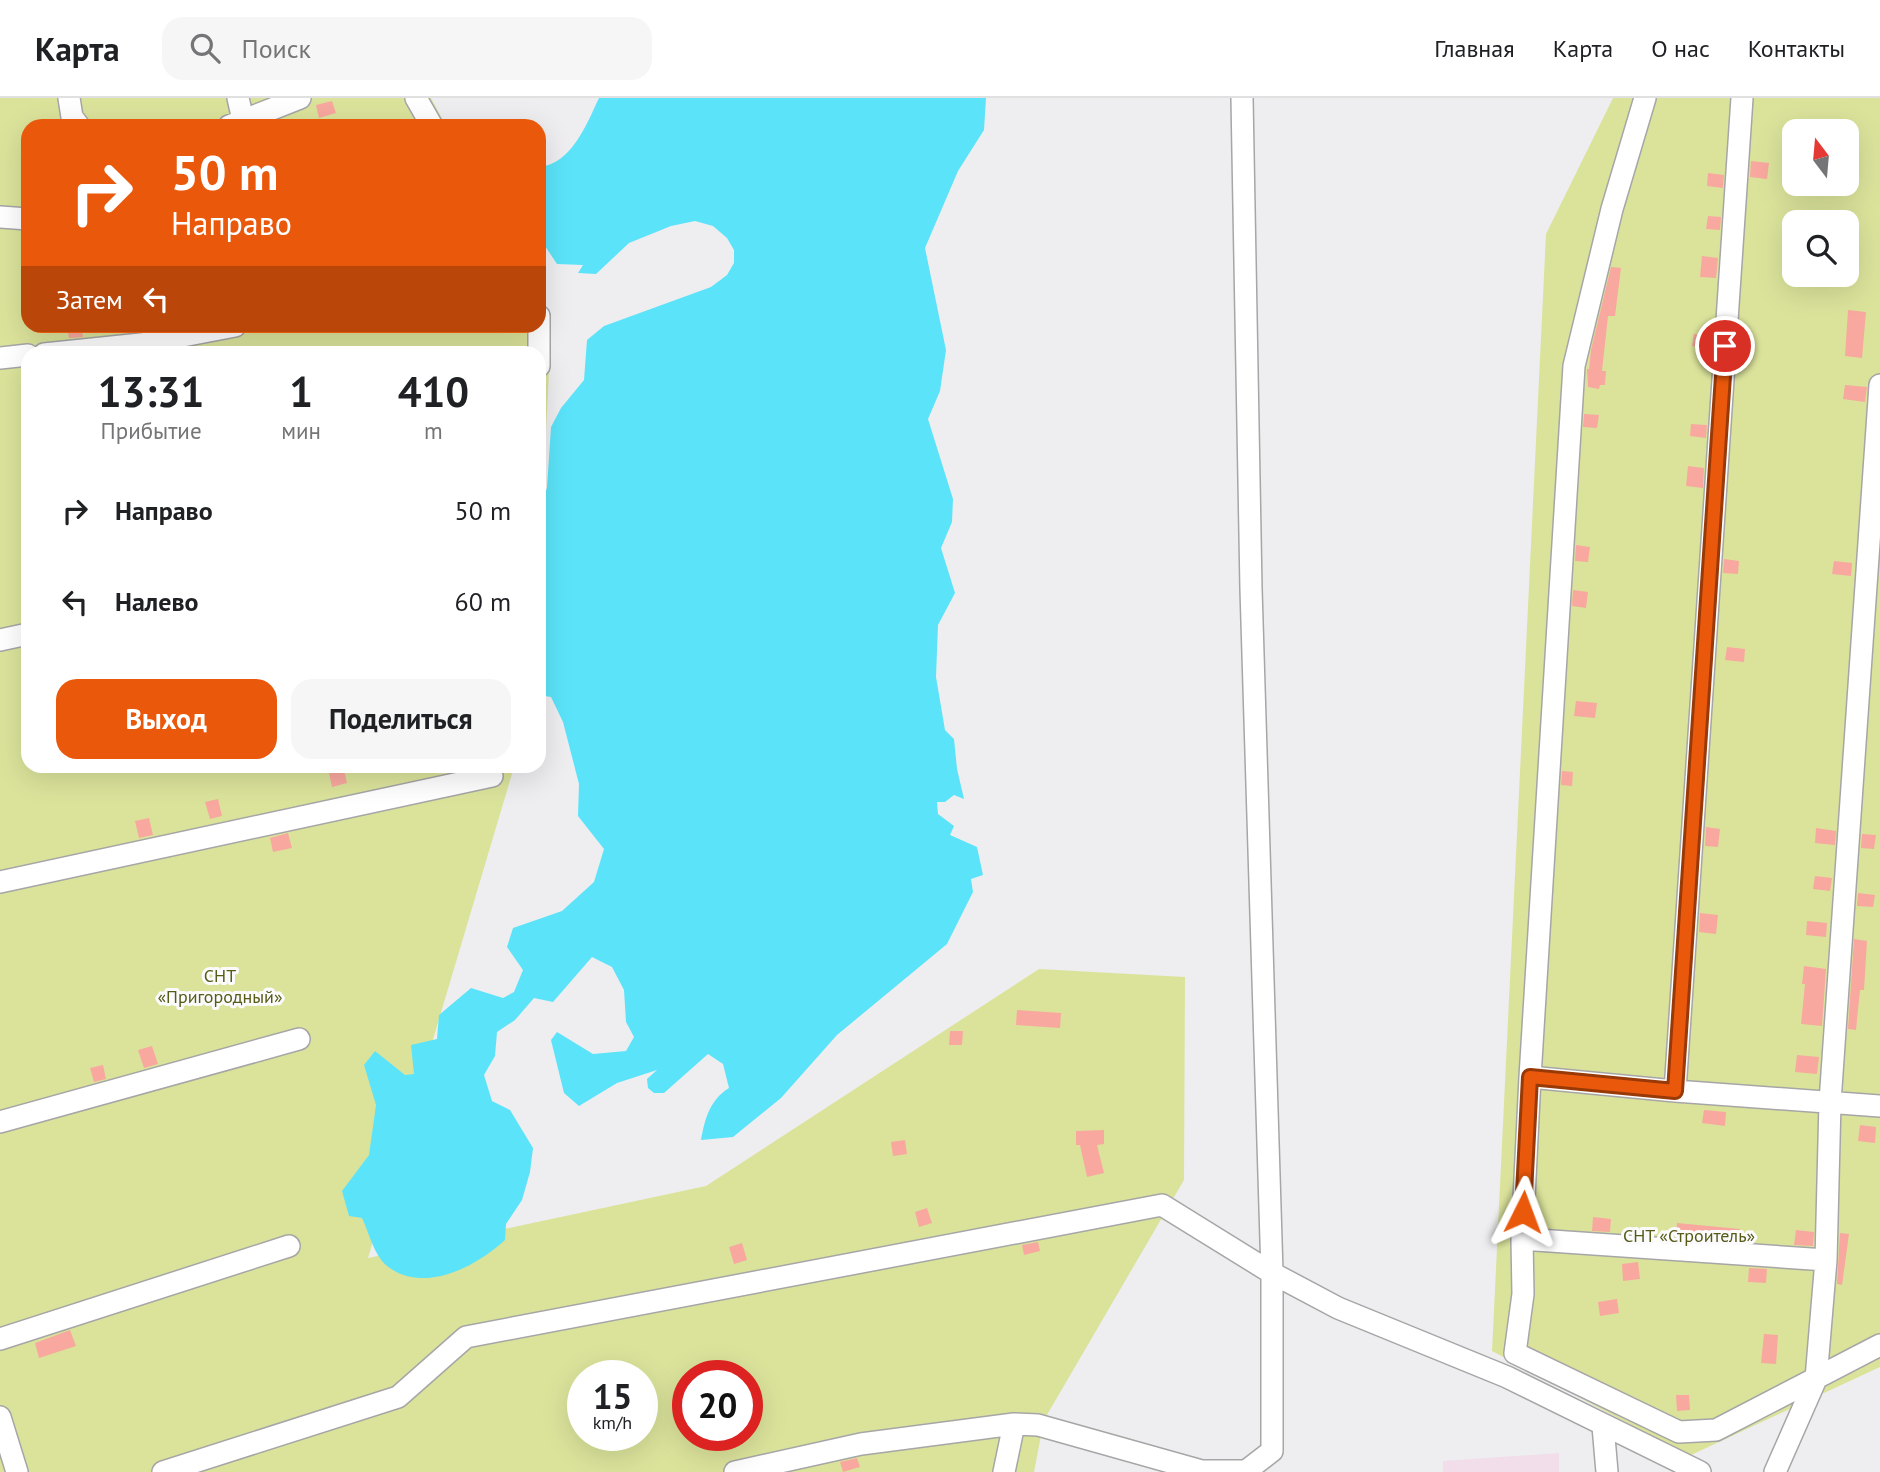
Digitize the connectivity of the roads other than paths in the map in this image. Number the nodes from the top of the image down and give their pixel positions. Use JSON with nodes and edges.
{"nodes":[{"id":1,"x":69,"y":98,"type":"edge"},
{"id":2,"x":238,"y":98,"type":"edge"},
{"id":3,"x":300,"y":98,"type":"edge"},
{"id":4,"x":416,"y":98,"type":"edge"},
{"id":5,"x":1242,"y":98,"type":"edge"},
{"id":6,"x":1645,"y":98,"type":"edge"},
{"id":7,"x":1742,"y":98,"type":"edge"},
{"id":8,"x":74,"y":119,"type":"edge"},
{"id":9,"x":236,"y":119,"type":"edge"},
{"id":10,"x":246,"y":119,"type":"edge"},
{"id":11,"x":428,"y":119,"type":"edge"},
{"id":12,"x":0,"y":217,"type":"edge"},
{"id":13,"x":21,"y":218,"type":"edge"},
{"id":14,"x":198,"y":333,"type":"edge"},
{"id":15,"x":122,"y":346,"type":"edge"},
{"id":16,"x":21,"y":356,"type":"edge"},
{"id":17,"x":0,"y":358,"type":"edge"},
{"id":18,"x":1880,"y":385,"type":"edge"},
{"id":19,"x":21,"y":636,"type":"edge"},
{"id":20,"x":0,"y":640,"type":"edge"},
{"id":21,"x":492,"y":776,"type":"dead end"},
{"id":22,"x":0,"y":882,"type":"edge"},
{"id":23,"x":299,"y":1039,"type":"dead end"},
{"id":24,"x":1530,"y":1077,"type":"junction"},
{"id":25,"x":1675,"y":1091,"type":"junction"},
{"id":26,"x":1829,"y":1102,"type":"junction"},
{"id":27,"x":1880,"y":1106,"type":"edge"},
{"id":28,"x":0,"y":1122,"type":"edge"},
{"id":29,"x":1522,"y":1239,"type":"junction"},
{"id":30,"x":289,"y":1246,"type":"dead end"},
{"id":31,"x":1826,"y":1260,"type":"junction"},
{"id":32,"x":1272,"y":1273,"type":"junction"},
{"id":33,"x":0,"y":1339,"type":"edge"},
{"id":34,"x":1880,"y":1345,"type":"edge"},
{"id":35,"x":1816,"y":1379,"type":"junction"},
{"id":36,"x":0,"y":1417,"type":"edge"},
{"id":37,"x":1014,"y":1424,"type":"junction"},
{"id":38,"x":1603,"y":1426,"type":"junction"},
{"id":39,"x":17,"y":1472,"type":"edge"},
{"id":40,"x":163,"y":1472,"type":"edge"},
{"id":41,"x":735,"y":1472,"type":"edge"},
{"id":42,"x":1004,"y":1472,"type":"edge"},
{"id":43,"x":1607,"y":1472,"type":"edge"},
{"id":44,"x":1700,"y":1472,"type":"edge"},
{"id":45,"x":1775,"y":1472,"type":"edge"}],
"edges":[{"from":1,"to":8,"type":"street"},
{"from":2,"to":9,"type":"street"},
{"from":3,"to":10,"type":"street"},
{"from":4,"to":11,"type":"street"},
{"from":5,"to":32,"type":"street"},
{"from":6,"to":24,"type":"street"},
{"from":7,"to":25,"type":"street"},
{"from":12,"to":13,"type":"street"},
{"from":14,"to":15,"type":"street"},
{"from":16,"to":17,"type":"street"},
{"from":18,"to":26,"type":"street"},
{"from":19,"to":20,"type":"street"},
{"from":21,"to":22,"type":"street"},
{"from":23,"to":28,"type":"street"},
{"from":24,"to":25,"type":"street"},
{"from":24,"to":29,"type":"street"},
{"from":25,"to":26,"type":"street"},
{"from":26,"to":27,"type":"street"},
{"from":26,"to":31,"type":"street"},
{"from":29,"to":31,"type":"street"},
{"from":29,"to":35,"type":"street"},
{"from":30,"to":33,"type":"street"},
{"from":31,"to":35,"type":"street"},
{"from":32,"to":37,"type":"street"},
{"from":32,"to":38,"type":"street"},
{"from":32,"to":40,"type":"street"},
{"from":34,"to":35,"type":"street"},
{"from":35,"to":45,"type":"street"},
{"from":36,"to":39,"type":"street"},
{"from":37,"to":41,"type":"street"},
{"from":37,"to":42,"type":"street"},
{"from":38,"to":43,"type":"street"},
{"from":38,"to":44,"type":"street"}]}
